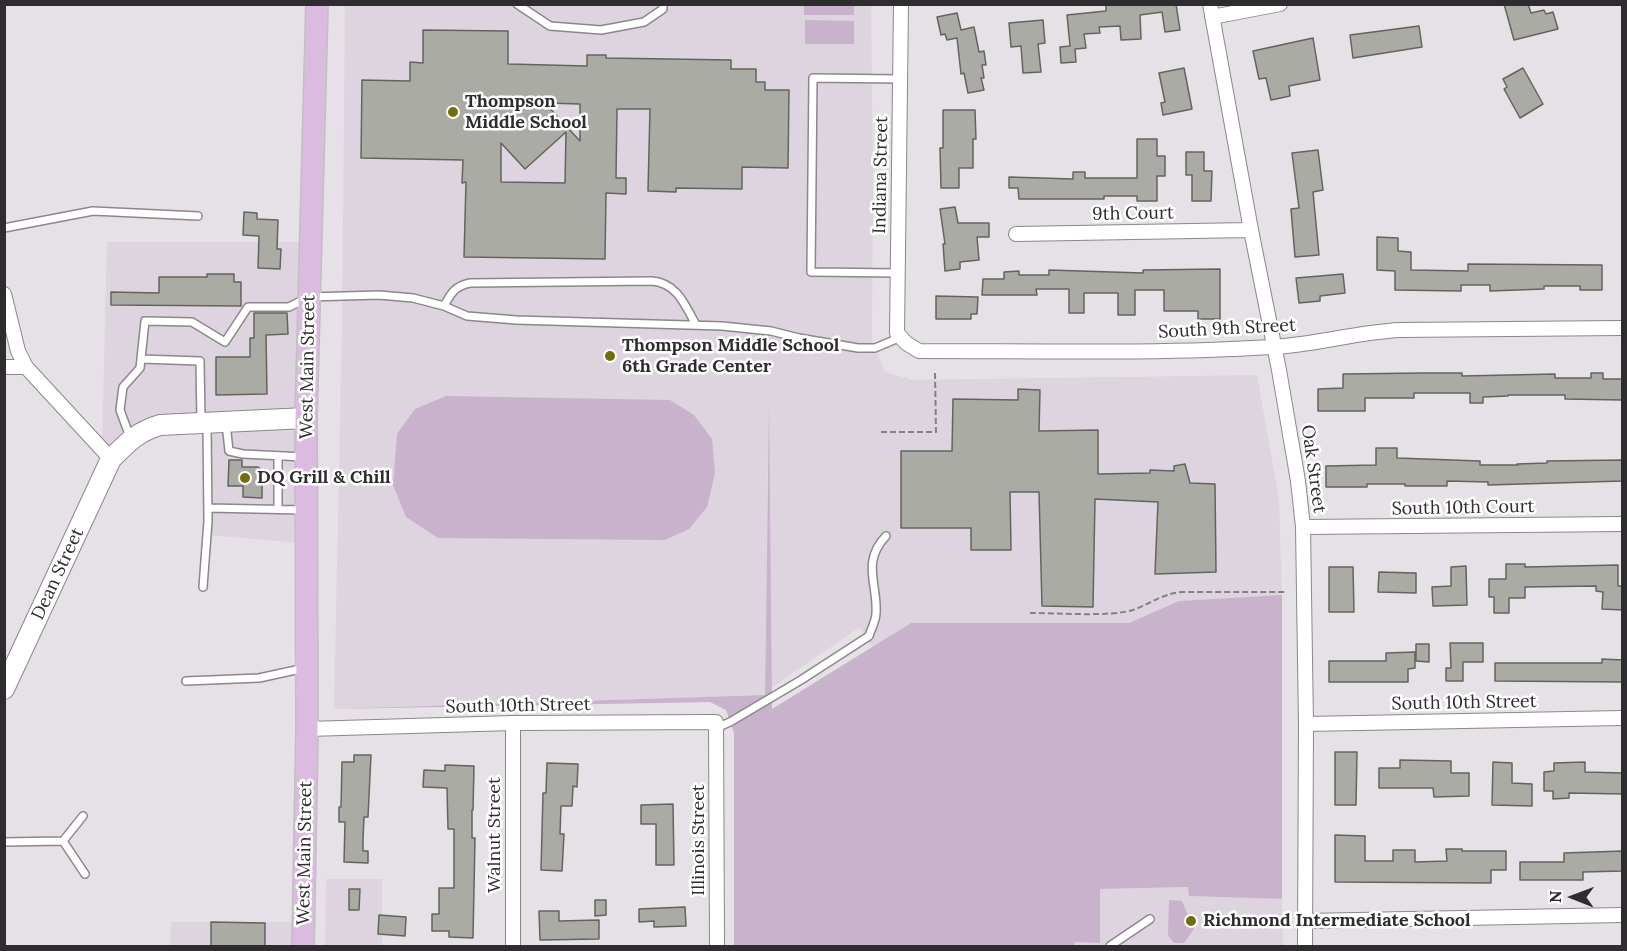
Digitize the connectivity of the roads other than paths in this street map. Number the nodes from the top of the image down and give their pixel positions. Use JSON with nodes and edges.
{"nodes":[{"id":1,"x":317,"y":4,"type":"edge"},
{"id":2,"x":518,"y":4,"type":"edge"},
{"id":3,"x":663,"y":4,"type":"edge"},
{"id":4,"x":901,"y":4,"type":"edge"},
{"id":5,"x":1280,"y":4,"type":"edge"},
{"id":6,"x":1211,"y":11,"type":"edge"},
{"id":7,"x":900,"y":79,"type":"junction"},
{"id":8,"x":198,"y":216,"type":"dead end"},
{"id":9,"x":4,"y":228,"type":"edge"},
{"id":10,"x":1251,"y":230,"type":"junction"},
{"id":11,"x":1016,"y":234,"type":"dead end"},
{"id":12,"x":897,"y":273,"type":"junction"},
{"id":13,"x":4,"y":294,"type":"edge"},
{"id":14,"x":309,"y":297,"type":"junction"},
{"id":15,"x":444,"y":306,"type":"junction"},
{"id":16,"x":696,"y":325,"type":"junction"},
{"id":17,"x":1623,"y":327,"type":"edge"},
{"id":18,"x":903,"y":340,"type":"junction"},
{"id":19,"x":1274,"y":347,"type":"junction"},
{"id":20,"x":141,"y":359,"type":"junction"},
{"id":21,"x":4,"y":367,"type":"edge"},
{"id":22,"x":26,"y":367,"type":"junction"},
{"id":23,"x":306,"y":418,"type":"junction"},
{"id":24,"x":211,"y":423,"type":"junction"},
{"id":25,"x":131,"y":439,"type":"junction"},
{"id":26,"x":278,"y":456,"type":"junction"},
{"id":27,"x":306,"y":457,"type":"junction"},
{"id":28,"x":111,"y":459,"type":"junction"},
{"id":29,"x":208,"y":508,"type":"junction"},
{"id":30,"x":278,"y":509,"type":"junction"},
{"id":31,"x":307,"y":510,"type":"junction"},
{"id":32,"x":1623,"y":524,"type":"edge"},
{"id":33,"x":1304,"y":527,"type":"junction"},
{"id":34,"x":886,"y":536,"type":"dead end"},
{"id":35,"x":203,"y":587,"type":"dead end"},
{"id":36,"x":307,"y":668,"type":"junction"},
{"id":37,"x":186,"y":681,"type":"dead end"},
{"id":38,"x":4,"y":689,"type":"edge"},
{"id":39,"x":1623,"y":718,"type":"edge"},
{"id":40,"x":513,"y":723,"type":"junction"},
{"id":41,"x":1306,"y":724,"type":"junction"},
{"id":42,"x":307,"y":729,"type":"junction"},
{"id":43,"x":716,"y":731,"type":"junction"},
{"id":44,"x":83,"y":816,"type":"dead end"},
{"id":45,"x":4,"y":842,"type":"edge"},
{"id":46,"x":63,"y":842,"type":"junction"},
{"id":47,"x":86,"y":874,"type":"dead end"},
{"id":48,"x":1623,"y":915,"type":"edge"},
{"id":49,"x":1150,"y":920,"type":"dead end"},
{"id":50,"x":1304,"y":921,"type":"junction"},
{"id":51,"x":303,"y":946,"type":"edge"},
{"id":52,"x":513,"y":946,"type":"edge"},
{"id":53,"x":717,"y":946,"type":"edge"},
{"id":54,"x":1110,"y":946,"type":"edge"},
{"id":55,"x":1305,"y":946,"type":"edge"}],
"edges":[{"from":1,"to":14,"type":"main road","name":"West Main Street"},
{"from":2,"to":3,"type":"lane"},
{"from":4,"to":7,"type":"street","name":"Indiana Street"},
{"from":5,"to":6,"type":"street"},
{"from":6,"to":10,"type":"street","name":"Oak Street"},
{"from":7,"to":12,"type":"street","name":"Indiana Street"},
{"from":7,"to":12,"type":"lane"},
{"from":8,"to":9,"type":"lane"},
{"from":10,"to":11,"type":"street","name":"9th Court"},
{"from":10,"to":19,"type":"street","name":"Oak Street"},
{"from":12,"to":18,"type":"street","name":"Indiana Street"},
{"from":13,"to":22,"type":"street"},
{"from":14,"to":15,"type":"lane"},
{"from":14,"to":20,"type":"lane"},
{"from":14,"to":23,"type":"main road","name":"West Main Street"},
{"from":15,"to":16,"type":"lane"},
{"from":15,"to":16,"type":"lane"},
{"from":16,"to":18,"type":"lane"},
{"from":17,"to":19,"type":"street","name":"South 9th Street"},
{"from":18,"to":19,"type":"street","name":"South 9th Street"},
{"from":19,"to":33,"type":"street","name":"Oak Street"},
{"from":20,"to":24,"type":"lane"},
{"from":20,"to":25,"type":"lane"},
{"from":21,"to":22,"type":"street"},
{"from":22,"to":28,"type":"street"},
{"from":23,"to":24,"type":"street"},
{"from":23,"to":27,"type":"main road","name":"West Main Street"},
{"from":24,"to":25,"type":"street"},
{"from":24,"to":26,"type":"lane"},
{"from":24,"to":29,"type":"lane"},
{"from":25,"to":28,"type":"street"},
{"from":26,"to":27,"type":"lane"},
{"from":26,"to":30,"type":"lane"},
{"from":27,"to":31,"type":"main road","name":"West Main Street"},
{"from":28,"to":38,"type":"street","name":"Dean Street"},
{"from":29,"to":30,"type":"lane"},
{"from":29,"to":35,"type":"lane"},
{"from":30,"to":31,"type":"lane"},
{"from":31,"to":36,"type":"main road","name":"West Main Street"},
{"from":32,"to":33,"type":"street","name":"South 10th Court"},
{"from":33,"to":41,"type":"street","name":"Oak Street"},
{"from":34,"to":43,"type":"lane"},
{"from":36,"to":37,"type":"lane"},
{"from":36,"to":42,"type":"main road","name":"West Main Street"},
{"from":39,"to":41,"type":"street","name":"South 10th Street"},
{"from":40,"to":42,"type":"street","name":"South 10th Street"},
{"from":40,"to":43,"type":"street","name":"South 10th Street"},
{"from":40,"to":52,"type":"street","name":"Walnut Street"},
{"from":41,"to":50,"type":"street","name":"Oak Street"},
{"from":42,"to":51,"type":"main road","name":"West Main Street"},
{"from":43,"to":53,"type":"street","name":"Illinois Street"},
{"from":44,"to":46,"type":"lane"},
{"from":45,"to":46,"type":"lane"},
{"from":46,"to":47,"type":"lane"},
{"from":48,"to":50,"type":"street"},
{"from":49,"to":54,"type":"lane"},
{"from":50,"to":55,"type":"street","name":"Oak Street"}]}
